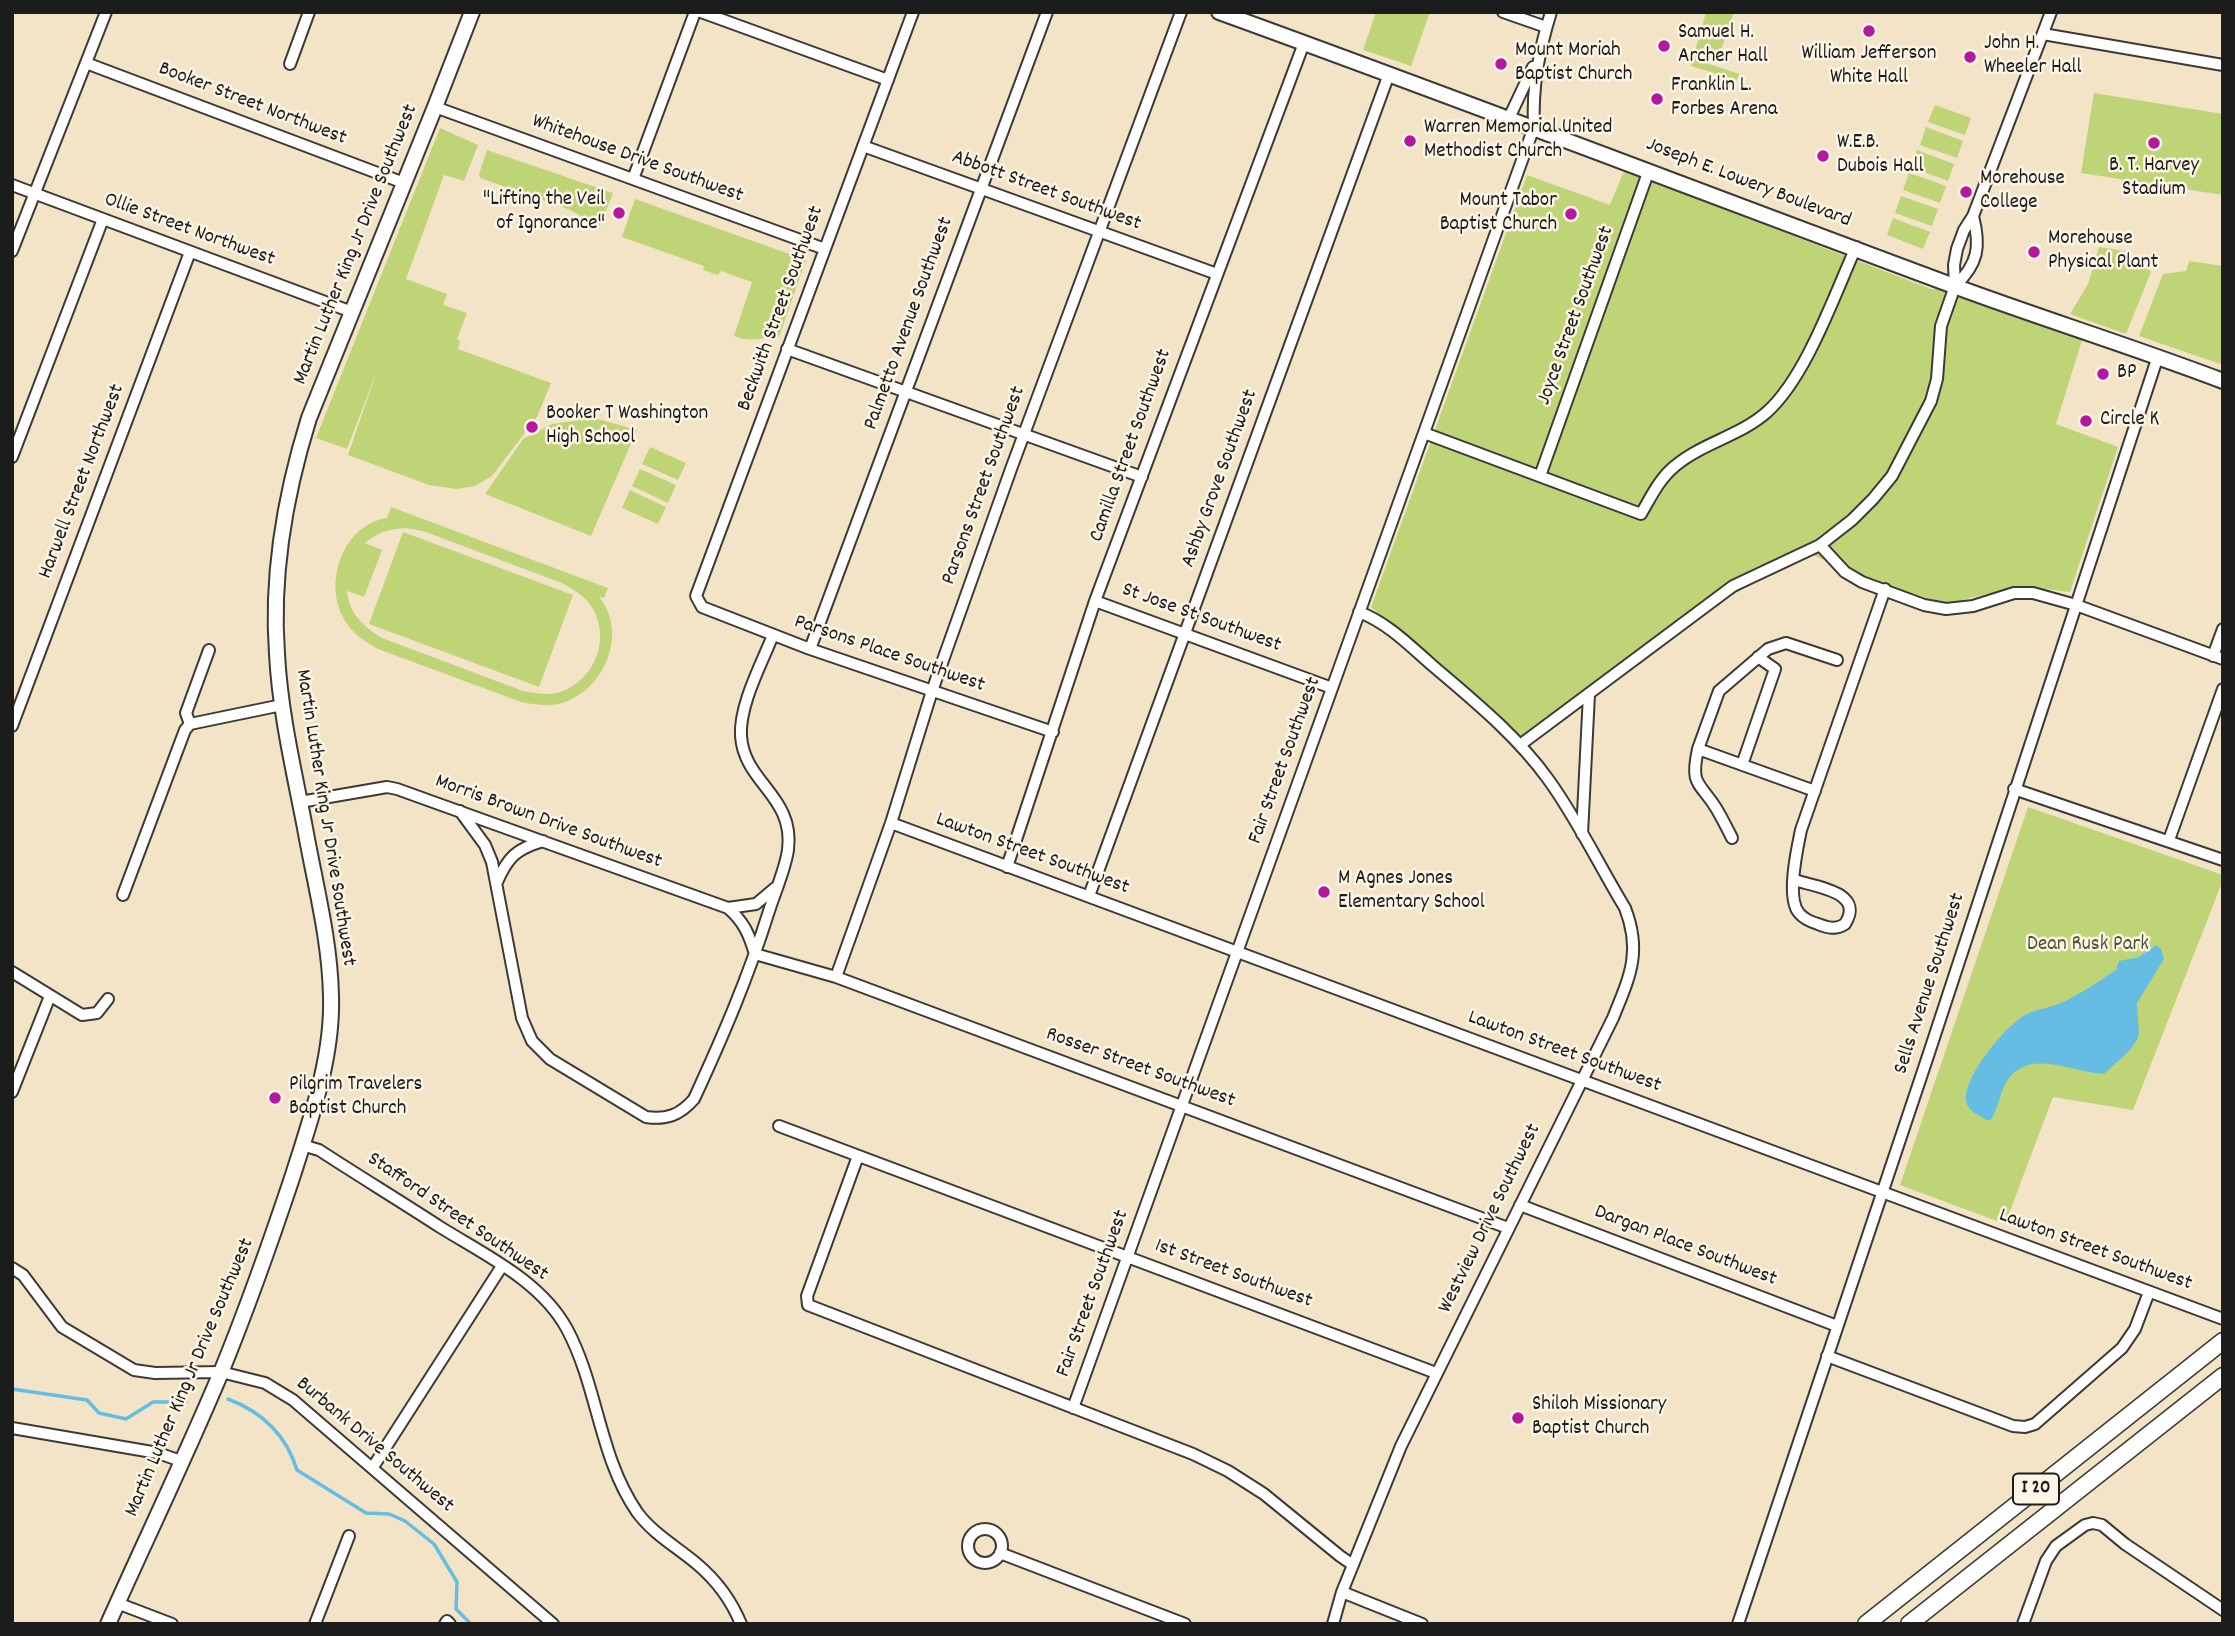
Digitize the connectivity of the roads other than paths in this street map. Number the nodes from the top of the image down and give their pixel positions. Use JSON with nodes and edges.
{"nodes":[{"id":1,"x":106,"y":12,"type":"edge"},
{"id":2,"x":309,"y":12,"type":"edge"},
{"id":3,"x":472,"y":12,"type":"edge"},
{"id":4,"x":695,"y":12,"type":"edge"},
{"id":5,"x":701,"y":12,"type":"edge"},
{"id":6,"x":913,"y":12,"type":"edge"},
{"id":7,"x":1047,"y":12,"type":"edge"},
{"id":8,"x":1181,"y":12,"type":"edge"},
{"id":9,"x":1219,"y":12,"type":"edge"},
{"id":10,"x":1503,"y":12,"type":"edge"},
{"id":11,"x":1551,"y":12,"type":"edge"},
{"id":12,"x":2051,"y":12,"type":"edge"},
{"id":13,"x":1244,"y":17,"type":"edge"},
{"id":14,"x":1546,"y":27,"type":"junction"},
{"id":15,"x":2043,"y":34,"type":"junction"},
{"id":16,"x":1304,"y":43,"type":"junction"},
{"id":17,"x":1538,"y":55,"type":"junction"},
{"id":18,"x":86,"y":62,"type":"junction"},
{"id":19,"x":290,"y":64,"type":"dead end"},
{"id":20,"x":2223,"y":65,"type":"edge"},
{"id":21,"x":1388,"y":74,"type":"junction"},
{"id":22,"x":888,"y":80,"type":"junction"},
{"id":23,"x":435,"y":107,"type":"junction"},
{"id":24,"x":1509,"y":118,"type":"junction"},
{"id":25,"x":1534,"y":127,"type":"junction"},
{"id":26,"x":863,"y":146,"type":"junction"},
{"id":27,"x":1649,"y":170,"type":"junction"},
{"id":28,"x":633,"y":179,"type":"junction"},
{"id":29,"x":404,"y":183,"type":"junction"},
{"id":30,"x":12,"y":185,"type":"edge"},
{"id":31,"x":981,"y":188,"type":"junction"},
{"id":32,"x":34,"y":193,"type":"junction"},
{"id":33,"x":1973,"y":216,"type":"junction"},
{"id":34,"x":103,"y":219,"type":"junction"},
{"id":35,"x":1100,"y":231,"type":"junction"},
{"id":36,"x":1856,"y":247,"type":"junction"},
{"id":37,"x":825,"y":249,"type":"junction"},
{"id":38,"x":12,"y":251,"type":"edge"},
{"id":39,"x":190,"y":252,"type":"junction"},
{"id":40,"x":1217,"y":274,"type":"junction"},
{"id":41,"x":1955,"y":286,"type":"junction"},
{"id":42,"x":352,"y":312,"type":"junction"},
{"id":43,"x":788,"y":349,"type":"junction"},
{"id":44,"x":2158,"y":356,"type":"junction"},
{"id":45,"x":2223,"y":381,"type":"edge"},
{"id":46,"x":905,"y":391,"type":"junction"},
{"id":47,"x":1424,"y":433,"type":"junction"},
{"id":48,"x":1024,"y":434,"type":"junction"},
{"id":49,"x":12,"y":457,"type":"edge"},
{"id":50,"x":1540,"y":476,"type":"junction"},
{"id":51,"x":1142,"y":477,"type":"junction"},
{"id":52,"x":1820,"y":545,"type":"junction"},
{"id":53,"x":1885,"y":589,"type":"junction"},
{"id":54,"x":1095,"y":601,"type":"junction"},
{"id":55,"x":2076,"y":605,"type":"junction"},
{"id":56,"x":713,"y":612,"type":"joint"},
{"id":57,"x":1359,"y":612,"type":"junction"},
{"id":58,"x":2223,"y":629,"type":"edge"},
{"id":59,"x":1185,"y":634,"type":"junction"},
{"id":60,"x":774,"y":635,"type":"junction"},
{"id":61,"x":810,"y":649,"type":"junction"},
{"id":62,"x":209,"y":650,"type":"dead end"},
{"id":63,"x":1758,"y":657,"type":"junction"},
{"id":64,"x":2218,"y":657,"type":"edge"},
{"id":65,"x":1837,"y":660,"type":"dead end"},
{"id":66,"x":1332,"y":688,"type":"junction"},
{"id":67,"x":2223,"y":689,"type":"edge"},
{"id":68,"x":932,"y":691,"type":"junction"},
{"id":69,"x":1589,"y":694,"type":"junction"},
{"id":70,"x":282,"y":705,"type":"junction"},
{"id":71,"x":190,"y":724,"type":"junction"},
{"id":72,"x":12,"y":726,"type":"edge"},
{"id":73,"x":1053,"y":732,"type":"junction"},
{"id":74,"x":1520,"y":746,"type":"junction"},
{"id":75,"x":1698,"y":749,"type":"junction"},
{"id":76,"x":1742,"y":765,"type":"junction"},
{"id":77,"x":2014,"y":789,"type":"junction"},
{"id":78,"x":1815,"y":791,"type":"junction"},
{"id":79,"x":300,"y":802,"type":"junction"},
{"id":80,"x":460,"y":811,"type":"junction"},
{"id":81,"x":891,"y":822,"type":"junction"},
{"id":82,"x":1582,"y":834,"type":"junction"},
{"id":83,"x":1732,"y":838,"type":"dead end"},
{"id":84,"x":2169,"y":840,"type":"junction"},
{"id":85,"x":543,"y":841,"type":"junction"},
{"id":86,"x":2223,"y":860,"type":"edge"},
{"id":87,"x":1007,"y":867,"type":"junction"},
{"id":88,"x":1794,"y":880,"type":"junction"},
{"id":89,"x":497,"y":882,"type":"junction"},
{"id":90,"x":777,"y":886,"type":"junction"},
{"id":91,"x":122,"y":895,"type":"dead end"},
{"id":92,"x":1089,"y":897,"type":"junction"},
{"id":93,"x":728,"y":908,"type":"junction"},
{"id":94,"x":1237,"y":951,"type":"junction"},
{"id":95,"x":755,"y":954,"type":"junction"},
{"id":96,"x":12,"y":972,"type":"edge"},
{"id":97,"x":836,"y":977,"type":"junction"},
{"id":98,"x":50,"y":996,"type":"junction"},
{"id":99,"x":108,"y":999,"type":"dead end"},
{"id":100,"x":1582,"y":1080,"type":"junction"},
{"id":101,"x":12,"y":1092,"type":"edge"},
{"id":102,"x":1182,"y":1105,"type":"junction"},
{"id":103,"x":779,"y":1126,"type":"dead end"},
{"id":104,"x":302,"y":1145,"type":"junction"},
{"id":105,"x":858,"y":1156,"type":"junction"},
{"id":106,"x":1881,"y":1192,"type":"junction"},
{"id":107,"x":1520,"y":1205,"type":"junction"},
{"id":108,"x":1508,"y":1228,"type":"junction"},
{"id":109,"x":1128,"y":1256,"type":"junction"},
{"id":110,"x":502,"y":1266,"type":"junction"},
{"id":111,"x":12,"y":1268,"type":"edge"},
{"id":112,"x":2149,"y":1292,"type":"junction"},
{"id":113,"x":2223,"y":1320,"type":"edge"},
{"id":114,"x":1837,"y":1326,"type":"junction"},
{"id":115,"x":2223,"y":1341,"type":"edge"},
{"id":116,"x":1827,"y":1356,"type":"junction"},
{"id":117,"x":221,"y":1372,"type":"junction"},
{"id":118,"x":1436,"y":1373,"type":"junction"},
{"id":119,"x":2223,"y":1376,"type":"edge"},
{"id":120,"x":1073,"y":1408,"type":"junction"},
{"id":121,"x":12,"y":1428,"type":"edge"},
{"id":122,"x":181,"y":1461,"type":"junction"},
{"id":123,"x":373,"y":1467,"type":"junction"},
{"id":124,"x":349,"y":1536,"type":"dead end"},
{"id":125,"x":1000,"y":1553,"type":"dead end"},
{"id":126,"x":1353,"y":1565,"type":"junction"},
{"id":127,"x":1342,"y":1592,"type":"junction"},
{"id":128,"x":117,"y":1603,"type":"junction"},
{"id":129,"x":2223,"y":1610,"type":"edge"},
{"id":130,"x":108,"y":1624,"type":"edge"},
{"id":131,"x":172,"y":1624,"type":"edge"},
{"id":132,"x":315,"y":1624,"type":"edge"},
{"id":133,"x":553,"y":1624,"type":"edge"},
{"id":134,"x":741,"y":1624,"type":"edge"},
{"id":135,"x":1185,"y":1624,"type":"edge"},
{"id":136,"x":1333,"y":1624,"type":"edge"},
{"id":137,"x":1422,"y":1624,"type":"edge"},
{"id":138,"x":1738,"y":1624,"type":"edge"},
{"id":139,"x":1866,"y":1624,"type":"edge"},
{"id":140,"x":1909,"y":1624,"type":"edge"},
{"id":141,"x":2023,"y":1624,"type":"edge"}],
"edges":[{"from":1,"to":18,"type":"street"},
{"from":2,"to":19,"type":"street"},
{"from":3,"to":23,"type":"main road","name":"Martin Luther King Jr Drive Southwest"},
{"from":4,"to":28,"type":"street"},
{"from":5,"to":22,"type":"street"},
{"from":6,"to":22,"type":"street","name":"Beckwith Street Southwest"},
{"from":7,"to":31,"type":"street","name":"Palmetto Avenue Southwest"},
{"from":8,"to":35,"type":"street","name":"Parsons Street Southwest"},
{"from":9,"to":13,"type":"main road","name":"Joseph E. Lowery Boulevard"},
{"from":10,"to":14,"type":"street"},
{"from":11,"to":14,"type":"street"},
{"from":12,"to":15,"type":"street"},
{"from":13,"to":16,"type":"main road","name":"Joseph E. Lowery Boulevard"},
{"from":14,"to":17,"type":"street"},
{"from":15,"to":20,"type":"street"},
{"from":15,"to":33,"type":"street"},
{"from":16,"to":21,"type":"main road","name":"Joseph E. Lowery Boulevard"},
{"from":16,"to":40,"type":"street","name":"Camilla Street Southwest"},
{"from":17,"to":24,"type":"street"},
{"from":17,"to":25,"type":"street"},
{"from":18,"to":29,"type":"street","name":"Booker Street Northwest"},
{"from":18,"to":32,"type":"street"},
{"from":21,"to":24,"type":"main road","name":"Joseph E. Lowery Boulevard"},
{"from":21,"to":59,"type":"street","name":"Ashby Grove Southwest"},
{"from":22,"to":26,"type":"street","name":"Beckwith Street Southwest"},
{"from":23,"to":28,"type":"street","name":"Whitehouse Drive Southwest"},
{"from":23,"to":29,"type":"main road","name":"Martin Luther King Jr Drive Southwest"},
{"from":24,"to":25,"type":"main road","name":"Joseph E. Lowery Boulevard"},
{"from":25,"to":27,"type":"main road","name":"Joseph E. Lowery Boulevard"},
{"from":25,"to":47,"type":"street","name":"Fair Street Southwest"},
{"from":26,"to":31,"type":"street","name":"Abbott Street Southwest"},
{"from":26,"to":37,"type":"street","name":"Beckwith Street Southwest"},
{"from":27,"to":36,"type":"main road","name":"Joseph E. Lowery Boulevard"},
{"from":27,"to":50,"type":"street","name":"Joyce Street Southwest"},
{"from":28,"to":37,"type":"street","name":"Whitehouse Drive Southwest"},
{"from":29,"to":42,"type":"main road","name":"Martin Luther King Jr Drive Southwest"},
{"from":30,"to":32,"type":"street","name":"Ollie Street Northwest"},
{"from":31,"to":35,"type":"street","name":"Abbott Street Southwest"},
{"from":31,"to":46,"type":"street","name":"Palmetto Avenue Southwest"},
{"from":32,"to":34,"type":"street","name":"Ollie Street Northwest"},
{"from":32,"to":38,"type":"street"},
{"from":33,"to":41,"type":"street"},
{"from":33,"to":41,"type":"street"},
{"from":34,"to":39,"type":"street","name":"Ollie Street Northwest"},
{"from":34,"to":49,"type":"street"},
{"from":35,"to":40,"type":"street","name":"Abbott Street Southwest"},
{"from":35,"to":48,"type":"street","name":"Parsons Street Southwest"},
{"from":36,"to":41,"type":"main road","name":"Joseph E. Lowery Boulevard"},
{"from":36,"to":50,"type":"street"},
{"from":37,"to":43,"type":"street","name":"Beckwith Street Southwest"},
{"from":39,"to":42,"type":"street","name":"Ollie Street Northwest"},
{"from":39,"to":72,"type":"street","name":"Harwell Street Northwest"},
{"from":40,"to":51,"type":"street","name":"Camilla Street Southwest"},
{"from":41,"to":44,"type":"main road","name":"Joseph E. Lowery Boulevard"},
{"from":41,"to":52,"type":"street"},
{"from":42,"to":70,"type":"main road","name":"Martin Luther King Jr Drive Southwest"},
{"from":43,"to":46,"type":"street"},
{"from":43,"to":56,"type":"street","name":"Beckwith Street Southwest"},
{"from":44,"to":45,"type":"main road","name":"Joseph E. Lowery Boulevard"},
{"from":44,"to":55,"type":"street","name":"Sells Avenue Southwest"},
{"from":46,"to":48,"type":"street"},
{"from":46,"to":61,"type":"street","name":"Palmetto Avenue Southwest"},
{"from":47,"to":50,"type":"street"},
{"from":47,"to":57,"type":"street","name":"Fair Street Southwest"},
{"from":48,"to":51,"type":"street"},
{"from":48,"to":68,"type":"street","name":"Parsons Street Southwest"},
{"from":51,"to":54,"type":"street","name":"Camilla Street Southwest"},
{"from":52,"to":53,"type":"street"},
{"from":52,"to":69,"type":"street"},
{"from":53,"to":55,"type":"street"},
{"from":53,"to":78,"type":"street"},
{"from":54,"to":59,"type":"street","name":"St Jose St Southwest"},
{"from":54,"to":73,"type":"street","name":"Camilla Street Southwest"},
{"from":55,"to":64,"type":"street"},
{"from":55,"to":77,"type":"street","name":"Sells Avenue Southwest"},
{"from":56,"to":60,"type":"street","name":"Parsons Place Southwest"},
{"from":57,"to":66,"type":"street","name":"Fair Street Southwest"},
{"from":57,"to":74,"type":"street","name":"Westview Drive Southwest"},
{"from":58,"to":64,"type":"street"},
{"from":59,"to":66,"type":"street","name":"St Jose St Southwest"},
{"from":59,"to":92,"type":"street","name":"Ashby Grove Southwest"},
{"from":60,"to":61,"type":"street","name":"Parsons Place Southwest"},
{"from":60,"to":90,"type":"street"},
{"from":61,"to":68,"type":"street","name":"Parsons Place Southwest"},
{"from":62,"to":71,"type":"street"},
{"from":63,"to":65,"type":"street"},
{"from":63,"to":75,"type":"street"},
{"from":63,"to":76,"type":"street"},
{"from":66,"to":94,"type":"street","name":"Fair Street Southwest"},
{"from":67,"to":84,"type":"street"},
{"from":68,"to":73,"type":"street","name":"Parsons Place Southwest"},
{"from":68,"to":81,"type":"street","name":"Parsons Street Southwest"},
{"from":69,"to":74,"type":"street"},
{"from":69,"to":82,"type":"street"},
{"from":70,"to":71,"type":"street"},
{"from":70,"to":79,"type":"main road","name":"Martin Luther King Jr Drive Southwest"},
{"from":71,"to":91,"type":"street"},
{"from":73,"to":87,"type":"street","name":"Camilla Street Southwest"},
{"from":74,"to":82,"type":"street","name":"Westview Drive Southwest"},
{"from":75,"to":76,"type":"street"},
{"from":75,"to":83,"type":"street"},
{"from":76,"to":78,"type":"street"},
{"from":77,"to":84,"type":"street"},
{"from":77,"to":106,"type":"street","name":"Sells Avenue Southwest"},
{"from":78,"to":88,"type":"street"},
{"from":79,"to":80,"type":"street","name":"Morris Brown Drive Southwest"},
{"from":79,"to":104,"type":"main road","name":"Martin Luther King Jr Drive Southwest"},
{"from":80,"to":85,"type":"street","name":"Morris Brown Drive Southwest"},
{"from":80,"to":89,"type":"street"},
{"from":81,"to":87,"type":"street","name":"Lawton Street Southwest"},
{"from":81,"to":97,"type":"street","name":"Parsons Street Southwest"},
{"from":82,"to":100,"type":"street","name":"Westview Drive Southwest"},
{"from":84,"to":86,"type":"street"},
{"from":85,"to":89,"type":"street"},
{"from":85,"to":93,"type":"street","name":"Morris Brown Drive Southwest"},
{"from":87,"to":92,"type":"street","name":"Lawton Street Southwest"},
{"from":88,"to":88,"type":"street"},
{"from":89,"to":95,"type":"street"},
{"from":90,"to":93,"type":"street"},
{"from":90,"to":95,"type":"street"},
{"from":92,"to":94,"type":"street","name":"Lawton Street Southwest"},
{"from":93,"to":95,"type":"street"},
{"from":94,"to":100,"type":"street","name":"Lawton Street Southwest"},
{"from":94,"to":102,"type":"street","name":"Fair Street Southwest"},
{"from":95,"to":97,"type":"street","name":"Rosser Street Southwest"},
{"from":96,"to":98,"type":"street"},
{"from":97,"to":102,"type":"street","name":"Rosser Street Southwest"},
{"from":98,"to":99,"type":"street"},
{"from":98,"to":101,"type":"street"},
{"from":100,"to":106,"type":"street","name":"Lawton Street Southwest"},
{"from":100,"to":107,"type":"street","name":"Westview Drive Southwest"},
{"from":102,"to":108,"type":"street","name":"Rosser Street Southwest"},
{"from":102,"to":109,"type":"street","name":"Fair Street Southwest"},
{"from":103,"to":105,"type":"street","name":"1st Street Southwest"},
{"from":104,"to":110,"type":"street","name":"Stafford Street Southwest"},
{"from":104,"to":117,"type":"main road","name":"Martin Luther King Jr Drive Southwest"},
{"from":105,"to":109,"type":"street","name":"1st Street Southwest"},
{"from":105,"to":120,"type":"street"},
{"from":106,"to":112,"type":"street","name":"Lawton Street Southwest"},
{"from":106,"to":114,"type":"street","name":"Sells Avenue Southwest"},
{"from":107,"to":108,"type":"street","name":"Westview Drive Southwest"},
{"from":107,"to":114,"type":"street","name":"Dargan Place Southwest"},
{"from":108,"to":118,"type":"street","name":"Westview Drive Southwest"},
{"from":109,"to":118,"type":"street","name":"1st Street Southwest"},
{"from":109,"to":120,"type":"street","name":"Fair Street Southwest"},
{"from":110,"to":123,"type":"street"},
{"from":110,"to":134,"type":"street","name":"Stafford Street Southwest"},
{"from":111,"to":117,"type":"street","name":"Burbank Drive Southwest"},
{"from":112,"to":113,"type":"street","name":"Lawton Street Southwest"},
{"from":112,"to":116,"type":"street"},
{"from":114,"to":116,"type":"street","name":"Sells Avenue Southwest"},
{"from":115,"to":139,"type":"highway","number":"I 20"},
{"from":116,"to":138,"type":"street","name":"Sells Avenue Southwest"},
{"from":117,"to":122,"type":"main road","name":"Martin Luther King Jr Drive Southwest"},
{"from":117,"to":123,"type":"street","name":"Burbank Drive Southwest"},
{"from":118,"to":126,"type":"street","name":"Westview Drive Southwest"},
{"from":119,"to":140,"type":"highway","number":"I 20"},
{"from":120,"to":126,"type":"street"},
{"from":121,"to":122,"type":"street"},
{"from":122,"to":128,"type":"main road","name":"Martin Luther King Jr Drive Southwest"},
{"from":123,"to":133,"type":"street","name":"Burbank Drive Southwest"},
{"from":124,"to":132,"type":"street"},
{"from":125,"to":135,"type":"street"},
{"from":126,"to":127,"type":"street","name":"Westview Drive Southwest"},
{"from":127,"to":136,"type":"street","name":"Westview Drive Southwest"},
{"from":127,"to":137,"type":"street"},
{"from":128,"to":130,"type":"main road","name":"Martin Luther King Jr Drive Southwest"},
{"from":128,"to":131,"type":"street"},
{"from":129,"to":141,"type":"street"}]}
